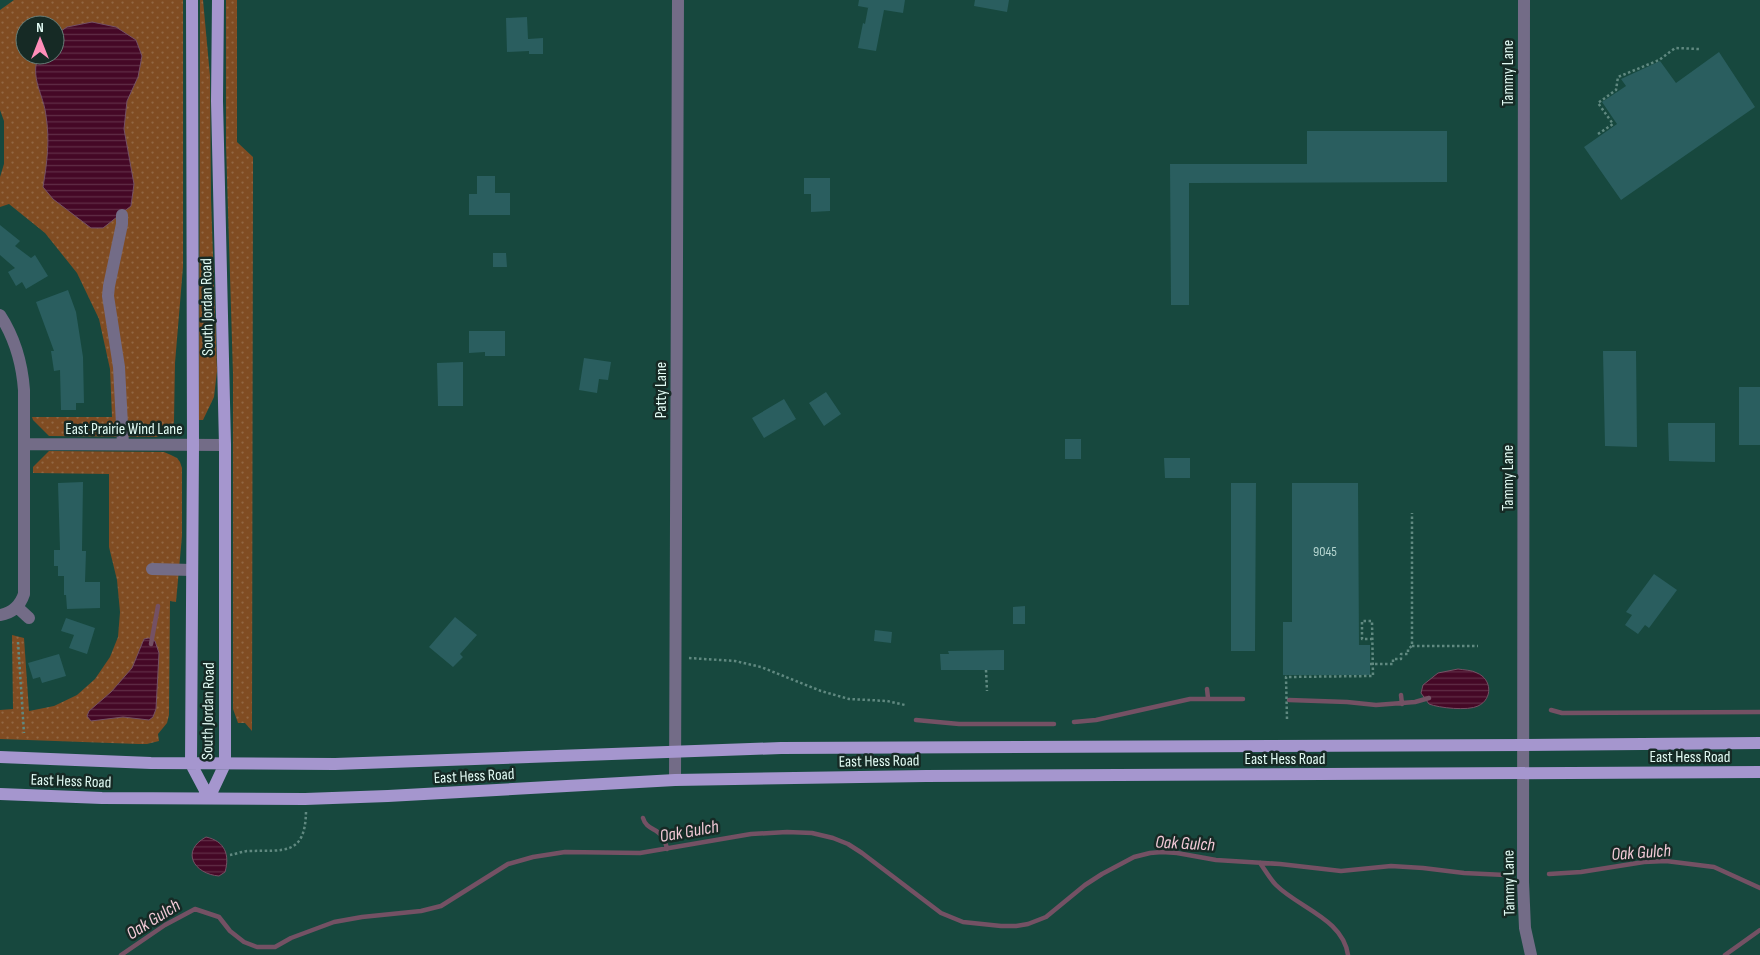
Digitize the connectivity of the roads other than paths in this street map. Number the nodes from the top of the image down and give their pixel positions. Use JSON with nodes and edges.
{"nodes":[{"id":1,"x":192,"y":0,"type":"edge"},
{"id":2,"x":218,"y":0,"type":"edge"},
{"id":3,"x":678,"y":0,"type":"edge"},
{"id":4,"x":1524,"y":0,"type":"edge"},
{"id":5,"x":122,"y":215,"type":"dead end"},
{"id":6,"x":0,"y":315,"type":"edge"},
{"id":7,"x":24,"y":444,"type":"junction"},
{"id":8,"x":123,"y":444,"type":"junction"},
{"id":9,"x":193,"y":445,"type":"junction"},
{"id":10,"x":225,"y":445,"type":"junction"},
{"id":11,"x":152,"y":569,"type":"dead end"},
{"id":12,"x":192,"y":570,"type":"junction"},
{"id":13,"x":17,"y":607,"type":"junction"},
{"id":14,"x":0,"y":615,"type":"edge"},
{"id":15,"x":29,"y":618,"type":"dead end"},
{"id":16,"x":1760,"y":743,"type":"edge"},
{"id":17,"x":1523,"y":746,"type":"junction"},
{"id":18,"x":674,"y":752,"type":"junction"},
{"id":19,"x":0,"y":757,"type":"edge"},
{"id":20,"x":191,"y":764,"type":"junction"},
{"id":21,"x":225,"y":764,"type":"junction"},
{"id":22,"x":1760,"y":772,"type":"edge"},
{"id":23,"x":1524,"y":773,"type":"junction"},
{"id":24,"x":675,"y":780,"type":"junction"},
{"id":25,"x":0,"y":794,"type":"edge"},
{"id":26,"x":209,"y":798,"type":"junction"},
{"id":27,"x":1531,"y":955,"type":"edge"}],
"edges":[{"from":1,"to":9,"type":"main road","name":"South Jordan Road"},
{"from":2,"to":10,"type":"main road","name":"South Jordan Road"},
{"from":3,"to":18,"type":"street","name":"Patty Lane"},
{"from":4,"to":17,"type":"street","name":"Tammy Lane"},
{"from":5,"to":8,"type":"street"},
{"from":6,"to":7,"type":"street"},
{"from":7,"to":8,"type":"street","name":"East Prairie Wind Lane"},
{"from":7,"to":13,"type":"street"},
{"from":8,"to":9,"type":"street","name":"East Prairie Wind Lane"},
{"from":9,"to":10,"type":"street","name":"East Prairie Wind Lane"},
{"from":9,"to":12,"type":"main road","name":"South Jordan Road"},
{"from":10,"to":21,"type":"main road","name":"South Jordan Road"},
{"from":11,"to":12,"type":"street"},
{"from":12,"to":20,"type":"main road","name":"South Jordan Road"},
{"from":13,"to":14,"type":"street"},
{"from":13,"to":15,"type":"street"},
{"from":16,"to":17,"type":"main road","name":"East Hess Road"},
{"from":17,"to":18,"type":"main road","name":"East Hess Road"},
{"from":17,"to":23,"type":"street","name":"Tammy Lane"},
{"from":18,"to":21,"type":"main road","name":"East Hess Road"},
{"from":18,"to":24,"type":"street","name":"Patty Lane"},
{"from":19,"to":20,"type":"main road","name":"East Hess Road"},
{"from":20,"to":21,"type":"main road","name":"East Hess Road"},
{"from":20,"to":26,"type":"main road","name":"South Jordan Road"},
{"from":21,"to":26,"type":"main road","name":"South Jordan Road"},
{"from":22,"to":23,"type":"main road","name":"East Hess Road"},
{"from":23,"to":24,"type":"main road","name":"East Hess Road"},
{"from":23,"to":27,"type":"street","name":"Tammy Lane"},
{"from":24,"to":26,"type":"main road","name":"East Hess Road"},
{"from":25,"to":26,"type":"main road","name":"East Hess Road"}]}
